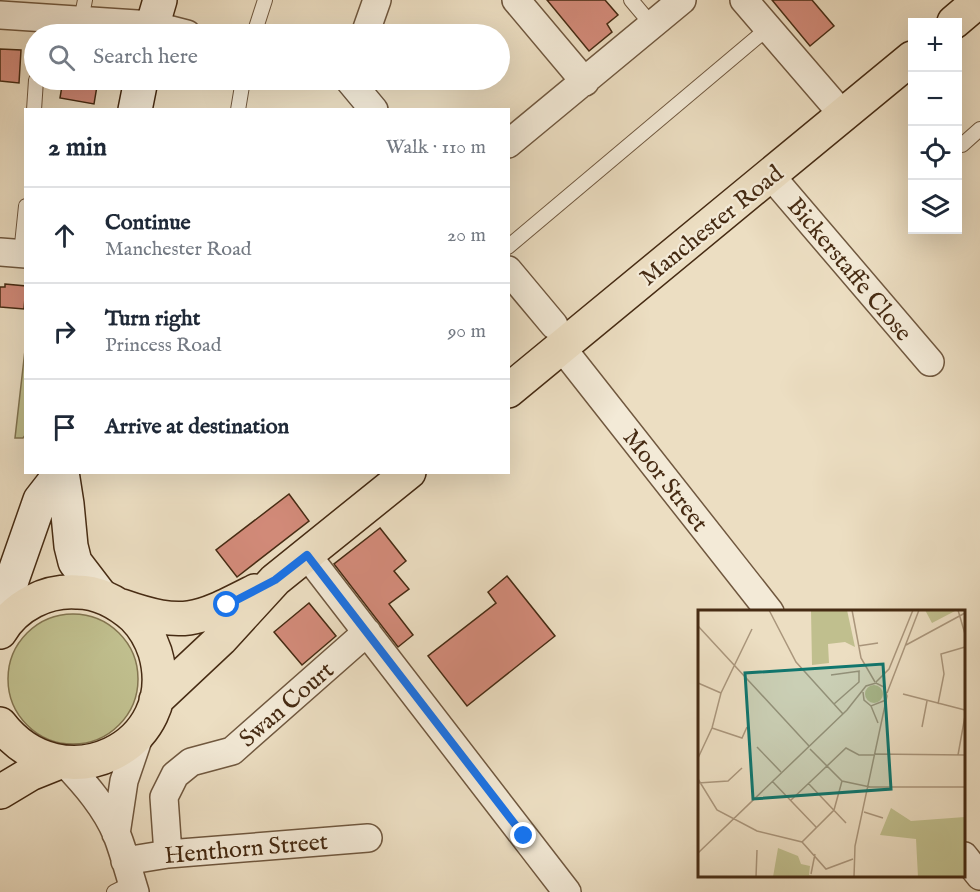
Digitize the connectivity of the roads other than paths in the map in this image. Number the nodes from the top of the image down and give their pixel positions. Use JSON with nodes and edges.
{"nodes":[{"id":1,"x":265,"y":0,"type":"edge"},
{"id":2,"x":377,"y":0,"type":"edge"},
{"id":3,"x":516,"y":0,"type":"edge"},
{"id":4,"x":631,"y":0,"type":"edge"},
{"id":5,"x":682,"y":0,"type":"edge"},
{"id":6,"x":744,"y":0,"type":"edge"},
{"id":7,"x":980,"y":0,"type":"edge"},
{"id":8,"x":83,"y":10,"type":"edge"},
{"id":9,"x":0,"y":15,"type":"edge"},
{"id":10,"x":959,"y":18,"type":"edge"},
{"id":11,"x":154,"y":20,"type":"edge"},
{"id":12,"x":34,"y":24,"type":"edge"},
{"id":13,"x":46,"y":24,"type":"edge"},
{"id":14,"x":257,"y":24,"type":"edge"},
{"id":15,"x":369,"y":24,"type":"edge"},
{"id":16,"x":652,"y":25,"type":"junction"},
{"id":17,"x":768,"y":28,"type":"junction"},
{"id":18,"x":908,"y":61,"type":"edge"},
{"id":19,"x":585,"y":82,"type":"junction"},
{"id":20,"x":35,"y":90,"type":"edge"},
{"id":21,"x":139,"y":90,"type":"edge"},
{"id":22,"x":241,"y":90,"type":"edge"},
{"id":23,"x":357,"y":90,"type":"edge"},
{"id":24,"x":34,"y":108,"type":"edge"},
{"id":25,"x":135,"y":108,"type":"edge"},
{"id":26,"x":238,"y":108,"type":"edge"},
{"id":27,"x":372,"y":108,"type":"edge"},
{"id":28,"x":844,"y":116,"type":"junction"},
{"id":29,"x":980,"y":129,"type":"edge"},
{"id":30,"x":510,"y":142,"type":"edge"},
{"id":31,"x":962,"y":145,"type":"dead end"},
{"id":32,"x":771,"y":176,"type":"junction"},
{"id":33,"x":24,"y":215,"type":"edge"},
{"id":34,"x":510,"y":245,"type":"edge"},
{"id":35,"x":16,"y":253,"type":"edge"},
{"id":36,"x":510,"y":273,"type":"edge"},
{"id":37,"x":558,"y":336,"type":"junction"},
{"id":38,"x":930,"y":362,"type":"dead end"},
{"id":39,"x":510,"y":390,"type":"edge"},
{"id":40,"x":61,"y":474,"type":"edge"},
{"id":41,"x":62,"y":474,"type":"edge"},
{"id":42,"x":406,"y":474,"type":"edge"},
{"id":43,"x":307,"y":555,"type":"junction"},
{"id":44,"x":275,"y":580,"type":"junction"},
{"id":45,"x":111,"y":601,"type":"junction"},
{"id":46,"x":768,"y":610,"type":"edge"},
{"id":47,"x":0,"y":622,"type":"edge"},
{"id":48,"x":0,"y":632,"type":"edge"},
{"id":49,"x":367,"y":632,"type":"junction"},
{"id":50,"x":149,"y":714,"type":"junction"},
{"id":51,"x":0,"y":724,"type":"edge"},
{"id":52,"x":62,"y":763,"type":"junction"},
{"id":53,"x":0,"y":792,"type":"edge"},
{"id":54,"x":116,"y":834,"type":"junction"},
{"id":55,"x":368,"y":838,"type":"dead end"},
{"id":56,"x":168,"y":854,"type":"junction"},
{"id":57,"x":965,"y":858,"type":"edge"},
{"id":58,"x":980,"y":876,"type":"edge"},
{"id":59,"x":126,"y":882,"type":"edge"},
{"id":60,"x":567,"y":892,"type":"edge"}],
"edges":[{"from":1,"to":14,"type":"lane"},
{"from":2,"to":15,"type":"street"},
{"from":3,"to":19,"type":"street"},
{"from":4,"to":16,"type":"lane"},
{"from":5,"to":16,"type":"street"},
{"from":6,"to":17,"type":"street"},
{"from":7,"to":10,"type":"main road"},
{"from":8,"to":11,"type":"street"},
{"from":8,"to":13,"type":"street"},
{"from":9,"to":12,"type":"street"},
{"from":16,"to":19,"type":"street"},
{"from":17,"to":28,"type":"street"},
{"from":17,"to":34,"type":"lane"},
{"from":18,"to":28,"type":"main road","name":"Manchester Road"},
{"from":19,"to":30,"type":"street"},
{"from":20,"to":24,"type":"lane"},
{"from":21,"to":25,"type":"main road"},
{"from":22,"to":26,"type":"lane"},
{"from":23,"to":27,"type":"street"},
{"from":28,"to":32,"type":"main road","name":"Manchester Road"},
{"from":29,"to":31,"type":"lane"},
{"from":32,"to":37,"type":"main road","name":"Manchester Road"},
{"from":32,"to":38,"type":"street","name":"Bickerstaffe Close"},
{"from":33,"to":35,"type":"lane"},
{"from":36,"to":37,"type":"street","name":"Moor Street"},
{"from":37,"to":39,"type":"main road","name":"Manchester Road"},
{"from":37,"to":46,"type":"street","name":"Moor Street"},
{"from":40,"to":47,"type":"main road"},
{"from":41,"to":45,"type":"main road"},
{"from":42,"to":43,"type":"main road"},
{"from":43,"to":44,"type":"main road"},
{"from":43,"to":49,"type":"street"},
{"from":44,"to":45,"type":"main road"},
{"from":44,"to":50,"type":"main road"},
{"from":45,"to":48,"type":"main road"},
{"from":45,"to":50,"type":"main road"},
{"from":49,"to":56,"type":"street","name":"Swan Court"},
{"from":49,"to":60,"type":"street"},
{"from":50,"to":52,"type":"main road"},
{"from":50,"to":54,"type":"street"},
{"from":51,"to":52,"type":"main road"},
{"from":52,"to":53,"type":"main road"},
{"from":52,"to":54,"type":"street"},
{"from":54,"to":59,"type":"street"},
{"from":55,"to":56,"type":"street","name":"Henthorn Street"},
{"from":56,"to":59,"type":"street","name":"Henthorn Street"},
{"from":57,"to":58,"type":"street"}]}
